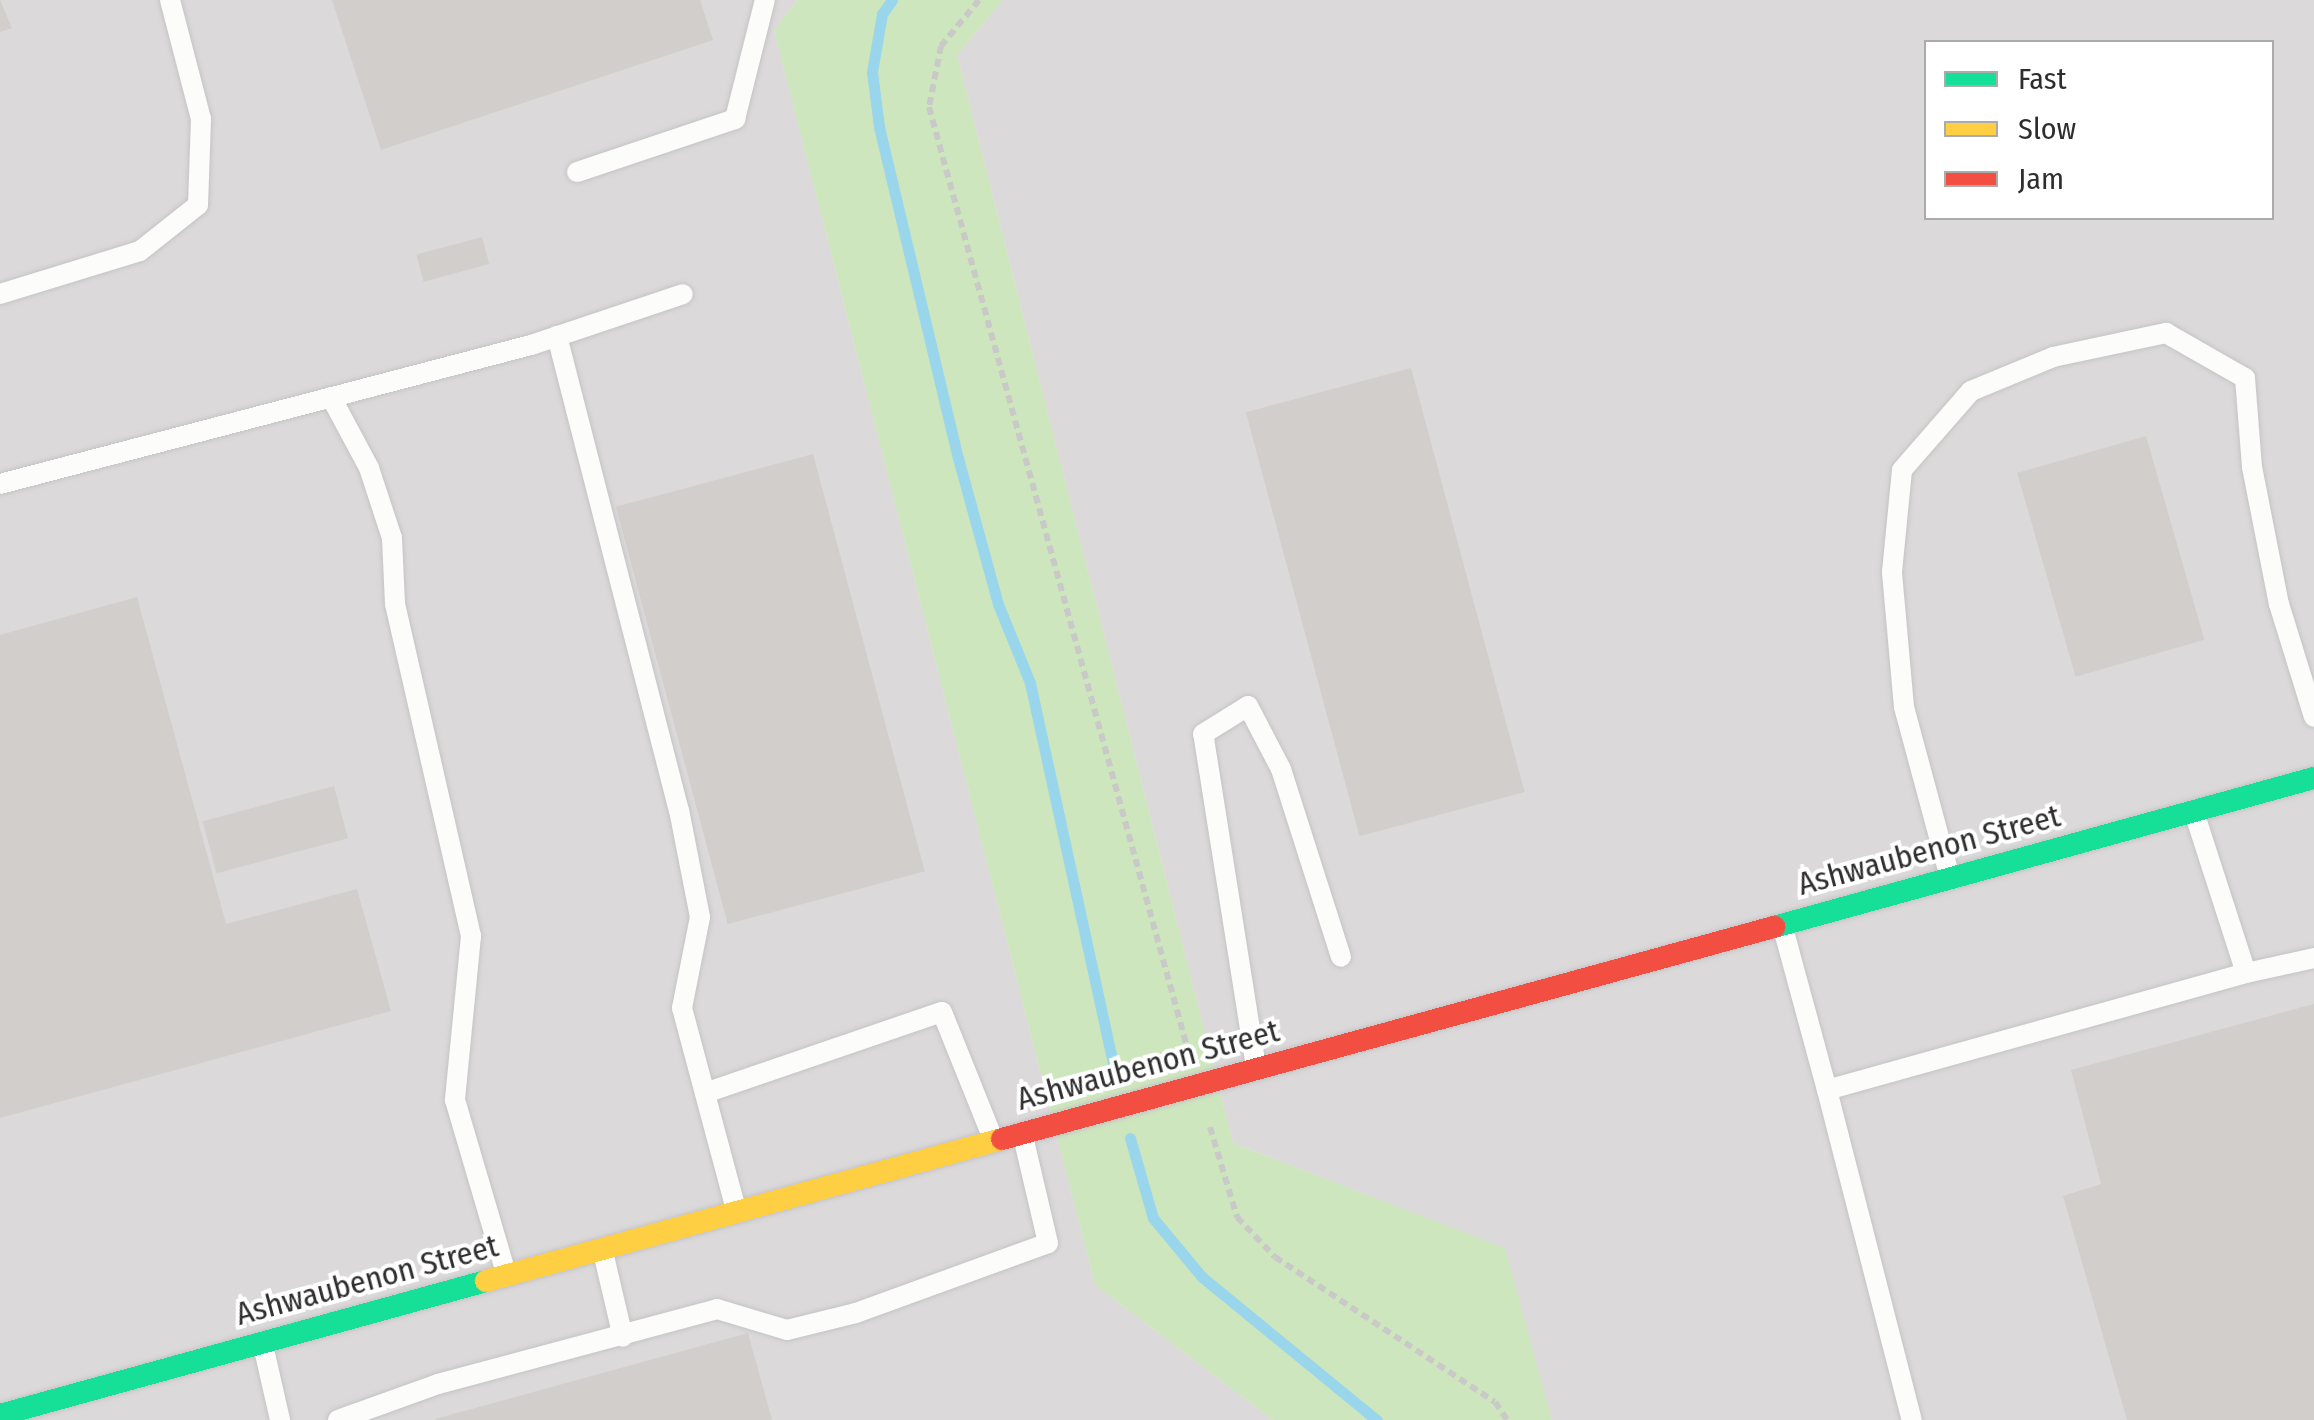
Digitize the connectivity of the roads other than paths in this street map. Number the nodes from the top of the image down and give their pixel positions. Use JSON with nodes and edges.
{"nodes":[{"id":1,"x":170,"y":0,"type":"edge"},
{"id":2,"x":765,"y":0,"type":"edge"},
{"id":3,"x":577,"y":172,"type":"dead end"},
{"id":4,"x":0,"y":294,"type":"edge"},
{"id":5,"x":684,"y":294,"type":"dead end"},
{"id":6,"x":557,"y":336,"type":"junction"},
{"id":7,"x":331,"y":397,"type":"junction"},
{"id":8,"x":0,"y":484,"type":"edge"},
{"id":9,"x":2314,"y":716,"type":"edge"},
{"id":10,"x":2314,"y":778,"type":"edge"},
{"id":11,"x":2193,"y":812,"type":"junction"},
{"id":12,"x":1950,"y":878,"type":"junction"},
{"id":13,"x":1782,"y":924,"type":"junction"},
{"id":14,"x":1342,"y":957,"type":"dead end"},
{"id":15,"x":2314,"y":958,"type":"edge"},
{"id":16,"x":2246,"y":973,"type":"junction"},
{"id":17,"x":1256,"y":1069,"type":"junction"},
{"id":18,"x":1827,"y":1090,"type":"junction"},
{"id":19,"x":705,"y":1093,"type":"junction"},
{"id":20,"x":1022,"y":1134,"type":"junction"},
{"id":21,"x":994,"y":1141,"type":"junction"},
{"id":22,"x":736,"y":1212,"type":"junction"},
{"id":23,"x":602,"y":1249,"type":"junction"},
{"id":24,"x":507,"y":1275,"type":"junction"},
{"id":25,"x":623,"y":1337,"type":"junction"},
{"id":26,"x":262,"y":1342,"type":"junction"},
{"id":27,"x":0,"y":1414,"type":"edge"},
{"id":28,"x":280,"y":1420,"type":"edge"},
{"id":29,"x":338,"y":1420,"type":"edge"},
{"id":30,"x":1912,"y":1420,"type":"edge"}],
"edges":[{"from":1,"to":4,"type":"lane"},
{"from":2,"to":3,"type":"lane"},
{"from":5,"to":6,"type":"lane"},
{"from":6,"to":7,"type":"lane"},
{"from":6,"to":19,"type":"lane"},
{"from":7,"to":8,"type":"lane"},
{"from":7,"to":24,"type":"lane"},
{"from":9,"to":12,"type":"lane"},
{"from":10,"to":11,"type":"street","name":"Ashwaubenon Street"},
{"from":11,"to":12,"type":"street","name":"Ashwaubenon Street"},
{"from":11,"to":16,"type":"lane"},
{"from":12,"to":13,"type":"street","name":"Ashwaubenon Street"},
{"from":13,"to":17,"type":"street","name":"Ashwaubenon Street"},
{"from":13,"to":18,"type":"lane"},
{"from":14,"to":17,"type":"lane"},
{"from":15,"to":16,"type":"lane"},
{"from":16,"to":18,"type":"lane"},
{"from":17,"to":20,"type":"street","name":"Ashwaubenon Street"},
{"from":18,"to":30,"type":"lane"},
{"from":19,"to":21,"type":"lane"},
{"from":19,"to":22,"type":"lane"},
{"from":20,"to":21,"type":"street","name":"Ashwaubenon Street"},
{"from":20,"to":25,"type":"lane"},
{"from":21,"to":22,"type":"street","name":"Ashwaubenon Street"},
{"from":22,"to":23,"type":"street","name":"Ashwaubenon Street"},
{"from":23,"to":24,"type":"street","name":"Ashwaubenon Street"},
{"from":23,"to":25,"type":"lane"},
{"from":24,"to":26,"type":"street","name":"Ashwaubenon Street"},
{"from":25,"to":29,"type":"lane"},
{"from":26,"to":27,"type":"street","name":"Ashwaubenon Street"},
{"from":26,"to":28,"type":"lane"}]}
